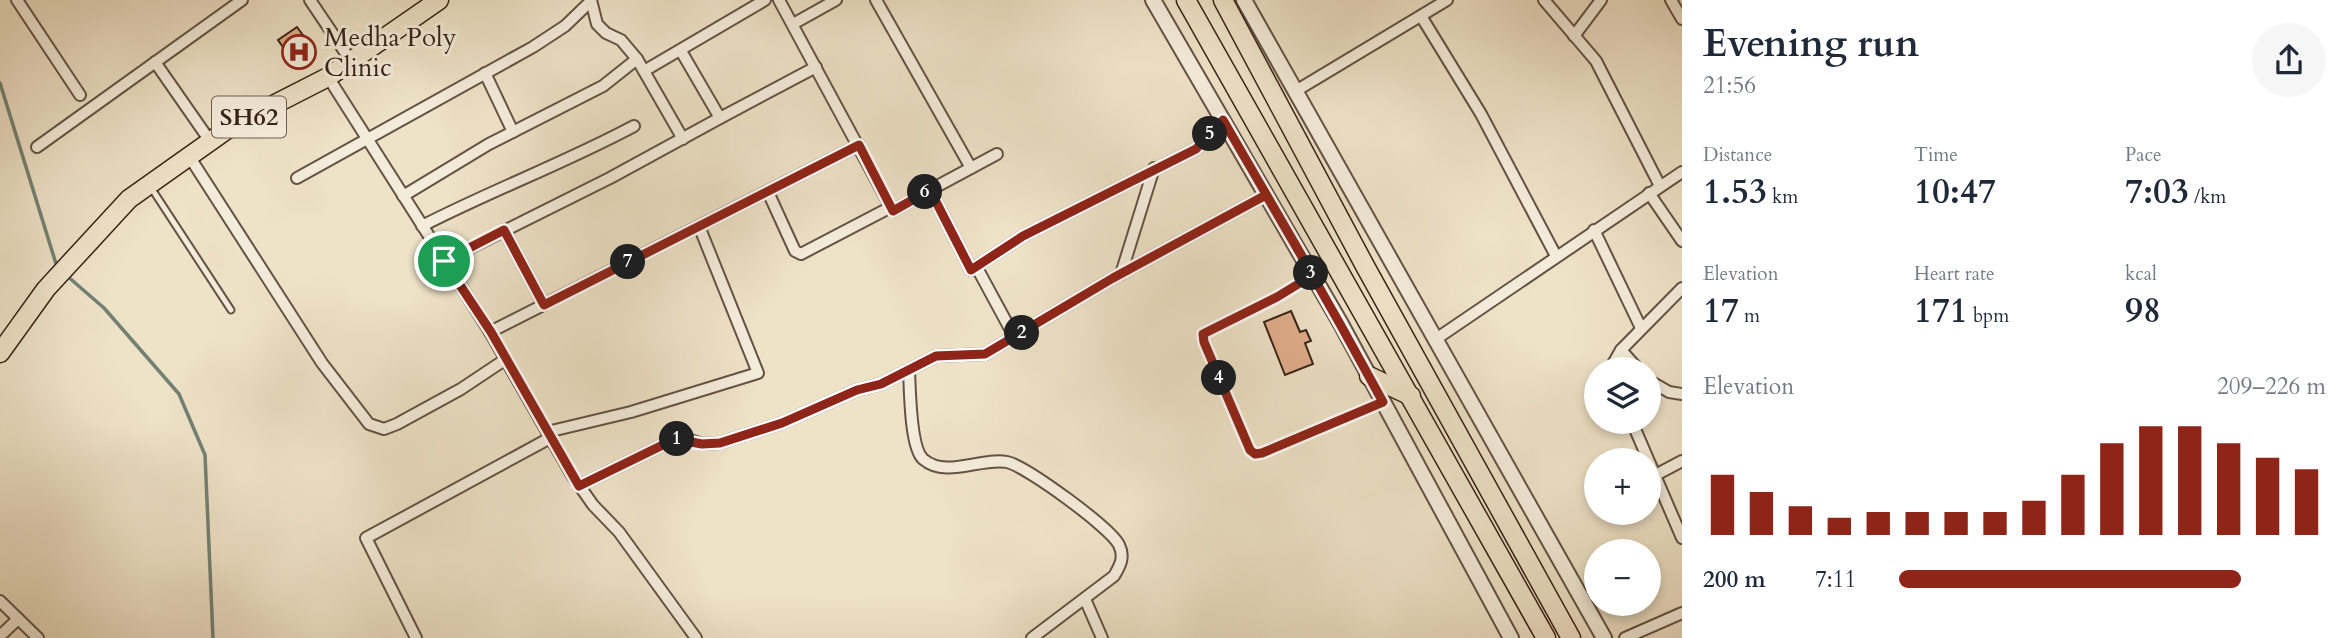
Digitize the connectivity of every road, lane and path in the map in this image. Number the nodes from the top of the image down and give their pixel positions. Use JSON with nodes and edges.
{"nodes":[{"id":1,"x":16,"y":0,"type":"edge"},
{"id":2,"x":242,"y":0,"type":"edge"},
{"id":3,"x":310,"y":0,"type":"edge"},
{"id":4,"x":439,"y":0,"type":"edge"},
{"id":5,"x":765,"y":0,"type":"edge"},
{"id":6,"x":779,"y":0,"type":"edge"},
{"id":7,"x":836,"y":0,"type":"edge"},
{"id":8,"x":876,"y":0,"type":"edge"},
{"id":9,"x":1153,"y":0,"type":"edge"},
{"id":10,"x":1186,"y":0,"type":"edge"},
{"id":11,"x":1223,"y":0,"type":"edge"},
{"id":12,"x":1244,"y":0,"type":"edge"},
{"id":13,"x":1447,"y":0,"type":"edge"},
{"id":14,"x":1544,"y":0,"type":"edge"},
{"id":15,"x":1601,"y":0,"type":"edge"},
{"id":16,"x":1671,"y":0,"type":"edge"},
{"id":17,"x":593,"y":1,"type":"edge"},
{"id":18,"x":1421,"y":16,"type":"junction"},
{"id":19,"x":1682,"y":19,"type":"edge"},
{"id":20,"x":793,"y":24,"type":"junction"},
{"id":21,"x":1574,"y":36,"type":"junction"},
{"id":22,"x":681,"y":51,"type":"junction"},
{"id":23,"x":637,"y":59,"type":"junction"},
{"id":24,"x":351,"y":61,"type":"junction"},
{"id":25,"x":155,"y":62,"type":"junction"},
{"id":26,"x":816,"y":67,"type":"junction"},
{"id":27,"x":644,"y":71,"type":"junction"},
{"id":28,"x":485,"y":73,"type":"junction"},
{"id":29,"x":328,"y":77,"type":"junction"},
{"id":30,"x":1294,"y":92,"type":"junction"},
{"id":31,"x":80,"y":95,"type":"dead end"},
{"id":32,"x":720,"y":118,"type":"junction"},
{"id":33,"x":1223,"y":120,"type":"junction"},
{"id":34,"x":634,"y":126,"type":"dead end"},
{"id":35,"x":513,"y":132,"type":"junction"},
{"id":36,"x":366,"y":138,"type":"junction"},
{"id":37,"x":684,"y":139,"type":"junction"},
{"id":38,"x":210,"y":141,"type":"junction"},
{"id":39,"x":859,"y":145,"type":"junction"},
{"id":40,"x":37,"y":148,"type":"dead end"},
{"id":41,"x":997,"y":154,"type":"dead end"},
{"id":42,"x":189,"y":156,"type":"junction"},
{"id":43,"x":971,"y":168,"type":"junction"},
{"id":44,"x":1154,"y":168,"type":"junction"},
{"id":45,"x":1682,"y":172,"type":"edge"},
{"id":46,"x":297,"y":178,"type":"dead end"},
{"id":47,"x":149,"y":184,"type":"junction"},
{"id":48,"x":1660,"y":186,"type":"junction"},
{"id":49,"x":930,"y":190,"type":"junction"},
{"id":50,"x":768,"y":192,"type":"junction"},
{"id":51,"x":1649,"y":193,"type":"junction"},
{"id":52,"x":1266,"y":195,"type":"junction"},
{"id":53,"x":403,"y":196,"type":"junction"},
{"id":54,"x":891,"y":207,"type":"junction"},
{"id":55,"x":422,"y":226,"type":"junction"},
{"id":56,"x":699,"y":226,"type":"junction"},
{"id":57,"x":504,"y":230,"type":"junction"},
{"id":58,"x":1594,"y":230,"type":"junction"},
{"id":59,"x":1682,"y":241,"type":"edge"},
{"id":60,"x":1556,"y":256,"type":"junction"},
{"id":61,"x":444,"y":261,"type":"junction"},
{"id":62,"x":976,"y":266,"type":"junction"},
{"id":63,"x":1121,"y":274,"type":"junction"},
{"id":64,"x":1313,"y":275,"type":"junction"},
{"id":65,"x":1682,"y":288,"type":"edge"},
{"id":66,"x":544,"y":305,"type":"junction"},
{"id":67,"x":231,"y":310,"type":"dead end"},
{"id":68,"x":1641,"y":328,"type":"junction"},
{"id":69,"x":491,"y":332,"type":"junction"},
{"id":70,"x":1015,"y":338,"type":"junction"},
{"id":71,"x":1436,"y":339,"type":"junction"},
{"id":72,"x":1621,"y":350,"type":"junction"},
{"id":73,"x":0,"y":353,"type":"edge"},
{"id":74,"x":1617,"y":357,"type":"edge"},
{"id":75,"x":1627,"y":357,"type":"edge"},
{"id":76,"x":506,"y":359,"type":"junction"},
{"id":77,"x":909,"y":370,"type":"junction"},
{"id":78,"x":1369,"y":376,"type":"junction"},
{"id":79,"x":1661,"y":387,"type":"edge"},
{"id":80,"x":1682,"y":394,"type":"edge"},
{"id":81,"x":1411,"y":396,"type":"junction"},
{"id":82,"x":1383,"y":402,"type":"junction"},
{"id":83,"x":549,"y":435,"type":"junction"},
{"id":84,"x":1682,"y":461,"type":"edge"},
{"id":85,"x":1661,"y":472,"type":"edge"},
{"id":86,"x":579,"y":486,"type":"junction"},
{"id":87,"x":1661,"y":495,"type":"edge"},
{"id":88,"x":1682,"y":538,"type":"edge"},
{"id":89,"x":1085,"y":599,"type":"junction"},
{"id":90,"x":0,"y":601,"type":"edge"},
{"id":91,"x":1682,"y":613,"type":"edge"},
{"id":92,"x":18,"y":619,"type":"junction"},
{"id":93,"x":0,"y":636,"type":"edge"},
{"id":94,"x":38,"y":638,"type":"edge"},
{"id":95,"x":416,"y":638,"type":"edge"},
{"id":96,"x":696,"y":638,"type":"edge"},
{"id":97,"x":1031,"y":638,"type":"edge"},
{"id":98,"x":1102,"y":638,"type":"edge"},
{"id":99,"x":1511,"y":638,"type":"edge"},
{"id":100,"x":1546,"y":638,"type":"edge"},
{"id":101,"x":1571,"y":638,"type":"edge"},
{"id":102,"x":1604,"y":638,"type":"edge"},
{"id":103,"x":1625,"y":638,"type":"edge"}],
"edges":[{"from":1,"to":31,"type":"street"},
{"from":2,"to":25,"type":"street"},
{"from":3,"to":24,"type":"street"},
{"from":4,"to":24,"type":"main road","number":"SH62"},
{"from":5,"to":22,"type":"street"},
{"from":6,"to":20,"type":"street"},
{"from":7,"to":20,"type":"street"},
{"from":8,"to":43,"type":"street"},
{"from":9,"to":33,"type":"street"},
{"from":10,"to":81,"type":"main road"},
{"from":11,"to":101,"type":"main road"},
{"from":12,"to":30,"type":"street"},
{"from":13,"to":18,"type":"street"},
{"from":14,"to":21,"type":"street"},
{"from":15,"to":21,"type":"street"},
{"from":16,"to":19,"type":"street"},
{"from":17,"to":23,"type":"street"},
{"from":17,"to":28,"type":"street"},
{"from":18,"to":30,"type":"street"},
{"from":18,"to":60,"type":"street"},
{"from":20,"to":26,"type":"street"},
{"from":21,"to":48,"type":"street"},
{"from":22,"to":27,"type":"street"},
{"from":22,"to":32,"type":"street"},
{"from":23,"to":27,"type":"street"},
{"from":23,"to":35,"type":"street"},
{"from":24,"to":29,"type":"main road","number":"SH62"},
{"from":25,"to":38,"type":"street"},
{"from":25,"to":40,"type":"street"},
{"from":26,"to":32,"type":"street"},
{"from":26,"to":39,"type":"street"},
{"from":27,"to":37,"type":"street"},
{"from":28,"to":35,"type":"street"},
{"from":28,"to":36,"type":"street"},
{"from":29,"to":36,"type":"street"},
{"from":29,"to":38,"type":"main road","number":"SH62"},
{"from":30,"to":71,"type":"street"},
{"from":32,"to":37,"type":"street"},
{"from":33,"to":44,"type":"street"},
{"from":33,"to":52,"type":"street"},
{"from":34,"to":55,"type":"street"},
{"from":35,"to":53,"type":"street"},
{"from":36,"to":46,"type":"street"},
{"from":36,"to":53,"type":"street"},
{"from":37,"to":57,"type":"street"},
{"from":38,"to":42,"type":"main road","number":"SH62"},
{"from":39,"to":50,"type":"street"},
{"from":39,"to":54,"type":"street"},
{"from":41,"to":43,"type":"street"},
{"from":42,"to":47,"type":"main road","number":"SH62"},
{"from":42,"to":76,"type":"street"},
{"from":43,"to":49,"type":"street"},
{"from":44,"to":62,"type":"street"},
{"from":44,"to":63,"type":"street"},
{"from":45,"to":48,"type":"street"},
{"from":47,"to":67,"type":"lane"},
{"from":47,"to":73,"type":"main road","number":"SH62"},
{"from":48,"to":51,"type":"street"},
{"from":49,"to":54,"type":"street"},
{"from":49,"to":62,"type":"street"},
{"from":50,"to":54,"type":"street"},
{"from":50,"to":56,"type":"street"},
{"from":51,"to":58,"type":"street"},
{"from":51,"to":59,"type":"street"},
{"from":52,"to":63,"type":"street"},
{"from":52,"to":64,"type":"street"},
{"from":53,"to":55,"type":"street"},
{"from":55,"to":61,"type":"street"},
{"from":56,"to":66,"type":"street"},
{"from":56,"to":83,"type":"street"},
{"from":57,"to":61,"type":"street"},
{"from":57,"to":66,"type":"street"},
{"from":58,"to":60,"type":"street"},
{"from":58,"to":68,"type":"street"},
{"from":60,"to":71,"type":"street"},
{"from":61,"to":69,"type":"street"},
{"from":62,"to":70,"type":"street"},
{"from":63,"to":70,"type":"street"},
{"from":64,"to":78,"type":"street"},
{"from":64,"to":82,"type":"lane"},
{"from":65,"to":68,"type":"street"},
{"from":66,"to":69,"type":"street"},
{"from":68,"to":72,"type":"street"},
{"from":69,"to":76,"type":"street"},
{"from":70,"to":77,"type":"street"},
{"from":71,"to":102,"type":"street"},
{"from":72,"to":74,"type":"street"},
{"from":72,"to":75,"type":"street"},
{"from":76,"to":83,"type":"street"},
{"from":77,"to":86,"type":"street"},
{"from":77,"to":89,"type":"street"},
{"from":78,"to":81,"type":"main road"},
{"from":78,"to":82,"type":"street"},
{"from":79,"to":80,"type":"street"},
{"from":81,"to":100,"type":"main road"},
{"from":82,"to":99,"type":"street"},
{"from":83,"to":86,"type":"street"},
{"from":83,"to":95,"type":"street"},
{"from":84,"to":85,"type":"street"},
{"from":86,"to":96,"type":"street"},
{"from":87,"to":88,"type":"street"},
{"from":89,"to":97,"type":"street"},
{"from":89,"to":98,"type":"street"},
{"from":90,"to":92,"type":"street"},
{"from":91,"to":103,"type":"street"},
{"from":92,"to":93,"type":"street"},
{"from":92,"to":94,"type":"street"}]}
